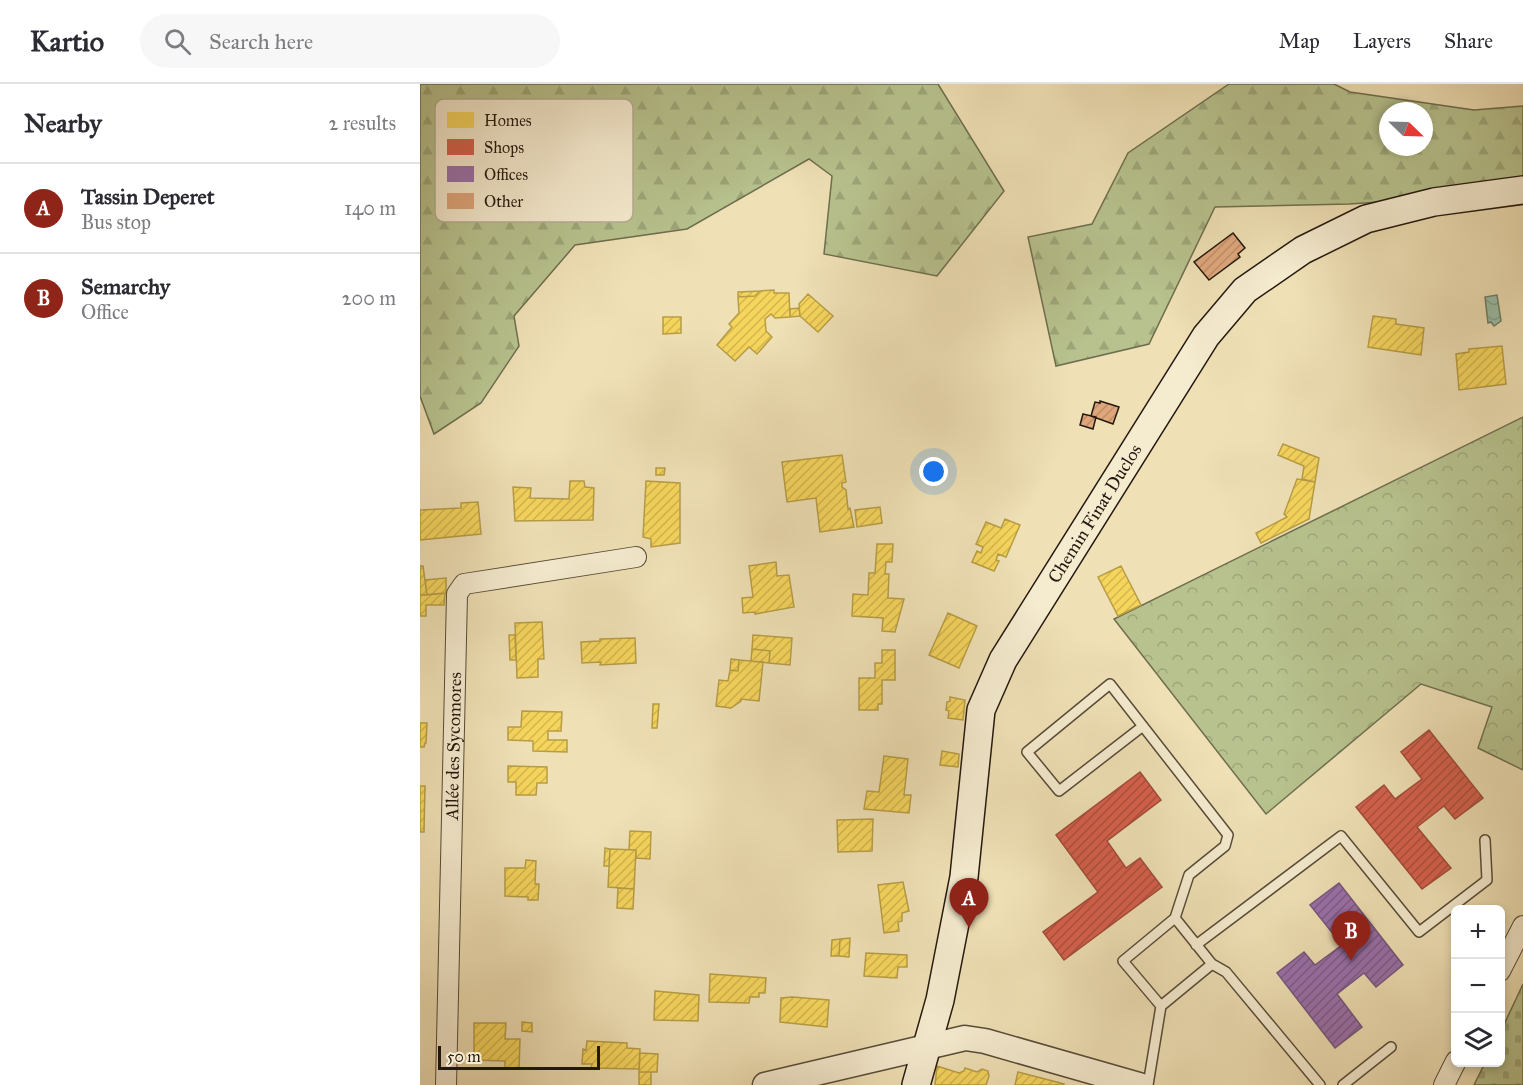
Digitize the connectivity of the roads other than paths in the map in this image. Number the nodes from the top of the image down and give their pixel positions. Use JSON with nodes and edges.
{"nodes":[{"id":1,"x":1523,"y":190,"type":"edge"},
{"id":2,"x":636,"y":557,"type":"dead end"},
{"id":3,"x":1143,"y":726,"type":"junction"},
{"id":4,"x":1485,"y":840,"type":"dead end"},
{"id":5,"x":1175,"y":918,"type":"junction"},
{"id":6,"x":1523,"y":926,"type":"edge"},
{"id":7,"x":1196,"y":945,"type":"junction"},
{"id":8,"x":1505,"y":960,"type":"edge"},
{"id":9,"x":1212,"y":964,"type":"junction"},
{"id":10,"x":1161,"y":1006,"type":"junction"},
{"id":11,"x":928,"y":1047,"type":"junction"},
{"id":12,"x":1390,"y":1047,"type":"dead end"},
{"id":13,"x":1452,"y":1067,"type":"edge"},
{"id":14,"x":446,"y":1085,"type":"edge"},
{"id":15,"x":765,"y":1085,"type":"edge"},
{"id":16,"x":916,"y":1085,"type":"edge"},
{"id":17,"x":1139,"y":1085,"type":"edge"},
{"id":18,"x":1148,"y":1085,"type":"edge"},
{"id":19,"x":1320,"y":1085,"type":"edge"},
{"id":20,"x":1343,"y":1085,"type":"edge"},
{"id":21,"x":1444,"y":1085,"type":"edge"}],
"edges":[{"from":1,"to":11,"type":"main road","name":"Chemin Finat Duclos"},
{"from":2,"to":14,"type":"street","name":"Allée des Sycomores"},
{"from":3,"to":3,"type":"lane"},
{"from":3,"to":5,"type":"lane"},
{"from":4,"to":7,"type":"lane"},
{"from":5,"to":7,"type":"lane"},
{"from":5,"to":10,"type":"lane"},
{"from":6,"to":8,"type":"street"},
{"from":7,"to":9,"type":"lane"},
{"from":9,"to":10,"type":"lane"},
{"from":9,"to":19,"type":"lane"},
{"from":10,"to":18,"type":"lane"},
{"from":11,"to":15,"type":"street"},
{"from":11,"to":16,"type":"main road","name":"Chemin Finat Duclos"},
{"from":11,"to":17,"type":"street"},
{"from":12,"to":20,"type":"lane"},
{"from":13,"to":21,"type":"street"}]}
